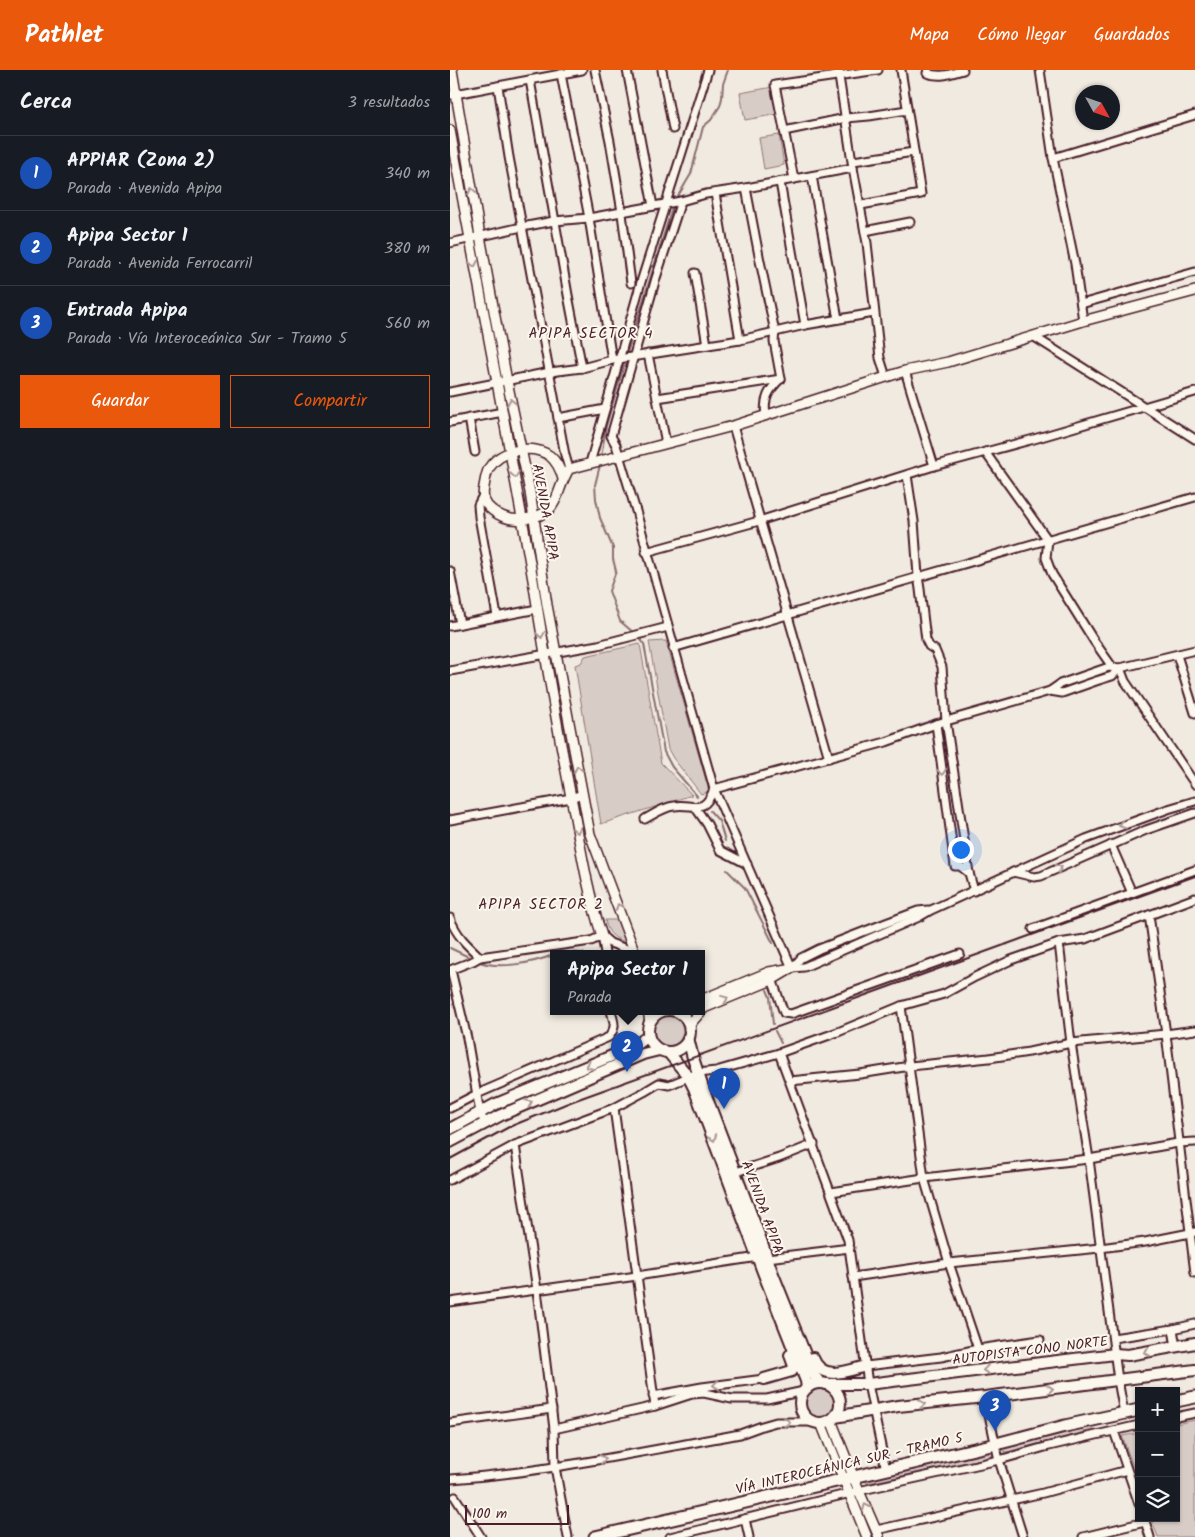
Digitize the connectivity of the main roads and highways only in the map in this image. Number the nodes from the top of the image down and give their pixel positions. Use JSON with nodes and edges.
{"nodes":[{"id":1,"x":656,"y":1015,"type":"edge"},
{"id":2,"x":677,"y":1015,"type":"edge"},
{"id":3,"x":689,"y":1033,"type":"junction"},
{"id":4,"x":648,"y":1036,"type":"junction"},
{"id":5,"x":664,"y":1051,"type":"junction"},
{"id":6,"x":693,"y":1075,"type":"junction"},
{"id":7,"x":482,"y":1118,"type":"junction"},
{"id":8,"x":450,"y":1129,"type":"edge"},
{"id":9,"x":450,"y":1142,"type":"edge"},
{"id":10,"x":763,"y":1258,"type":"junction"},
{"id":11,"x":769,"y":1277,"type":"junction"},
{"id":12,"x":1195,"y":1344,"type":"edge"},
{"id":13,"x":866,"y":1366,"type":"road end"},
{"id":14,"x":1195,"y":1370,"type":"edge"},
{"id":15,"x":764,"y":1379,"type":"road end"},
{"id":16,"x":822,"y":1383,"type":"junction"},
{"id":17,"x":806,"y":1389,"type":"junction"},
{"id":18,"x":1195,"y":1397,"type":"edge"},
{"id":19,"x":1180,"y":1401,"type":"edge"},
{"id":20,"x":1135,"y":1411,"type":"edge"},
{"id":21,"x":825,"y":1420,"type":"junction"},
{"id":22,"x":595,"y":1537,"type":"edge"}],
"edges":[{"from":1,"to":4,"type":"main road"},
{"from":2,"to":3,"type":"main road"},
{"from":3,"to":5,"type":"main road"},
{"from":3,"to":6,"type":"main road","name":"AVENIDA APIPA"},
{"from":4,"to":5,"type":"main road"},
{"from":4,"to":7,"type":"main road","one_way":true},
{"from":5,"to":6,"type":"main road","name":"AVENIDA APIPA"},
{"from":7,"to":5,"type":"main road","one_way":true},
{"from":6,"to":10,"type":"main road","name":"AVENIDA APIPA","one_way":true},
{"from":6,"to":10,"type":"main road","name":"AVENIDA APIPA"},
{"from":7,"to":8,"type":"main road"},
{"from":7,"to":9,"type":"main road"},
{"from":10,"to":11,"type":"main road","name":"AVENIDA APIPA"},
{"from":11,"to":13,"type":"main road"},
{"from":11,"to":15,"type":"main road"},
{"from":11,"to":16,"type":"main road","name":"AVENIDA APIPA"},
{"from":11,"to":17,"type":"main road","name":"AVENIDA APIPA"},
{"from":12,"to":16,"type":"main road","name":"AUTOPISTA CONO NORTE","one_way":true},
{"from":21,"to":14,"type":"main road","one_way":true},
{"from":16,"to":17,"type":"main road"},
{"from":16,"to":21,"type":"main road"},
{"from":17,"to":21,"type":"main road"},
{"from":18,"to":19,"type":"highway"},
{"from":20,"to":22,"type":"highway","name":"VÍA INTEROCEÁNICA SUR - TRAMO 5"}]}
